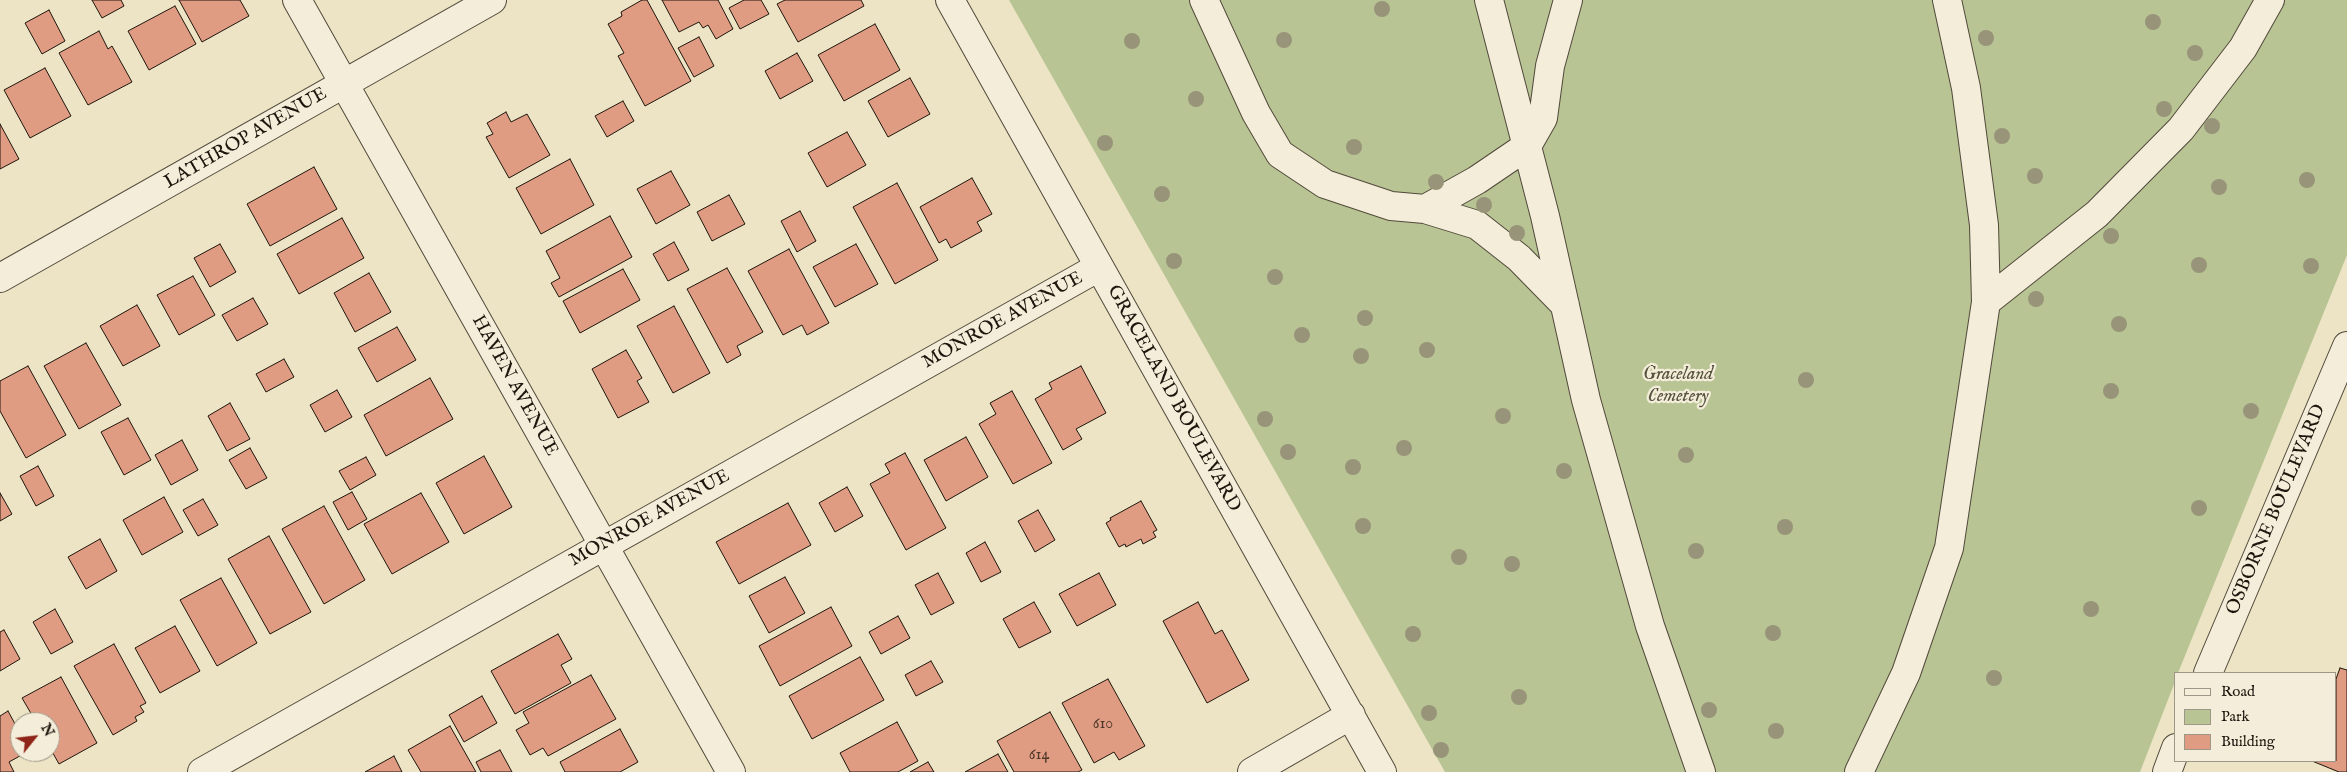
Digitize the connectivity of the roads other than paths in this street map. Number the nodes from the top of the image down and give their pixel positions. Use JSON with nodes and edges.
{"nodes":[{"id":1,"x":297,"y":0,"type":"edge"},
{"id":2,"x":492,"y":0,"type":"edge"},
{"id":3,"x":950,"y":0,"type":"edge"},
{"id":4,"x":1204,"y":0,"type":"edge"},
{"id":5,"x":1489,"y":0,"type":"edge"},
{"id":6,"x":1568,"y":0,"type":"edge"},
{"id":7,"x":1947,"y":0,"type":"edge"},
{"id":8,"x":2270,"y":0,"type":"edge"},
{"id":9,"x":344,"y":84,"type":"junction"},
{"id":10,"x":1526,"y":146,"type":"junction"},
{"id":11,"x":1425,"y":209,"type":"junction"},
{"id":12,"x":1099,"y":266,"type":"junction"},
{"id":13,"x":0,"y":278,"type":"edge"},
{"id":14,"x":1986,"y":302,"type":"junction"},
{"id":15,"x":1565,"y":305,"type":"junction"},
{"id":16,"x":2347,"y":346,"type":"edge"},
{"id":17,"x":604,"y":546,"type":"junction"},
{"id":18,"x":2208,"y":672,"type":"edge"},
{"id":19,"x":1351,"y":715,"type":"junction"},
{"id":20,"x":2174,"y":753,"type":"edge"},
{"id":21,"x":202,"y":772,"type":"edge"},
{"id":22,"x":731,"y":772,"type":"edge"},
{"id":23,"x":1252,"y":772,"type":"edge"},
{"id":24,"x":1382,"y":772,"type":"edge"},
{"id":25,"x":1701,"y":772,"type":"edge"},
{"id":26,"x":1859,"y":772,"type":"edge"},
{"id":27,"x":2167,"y":772,"type":"edge"}],
"edges":[{"from":1,"to":9,"type":"street","name":"HAVEN AVENUE"},
{"from":2,"to":9,"type":"street","name":"LATHROP AVENUE"},
{"from":3,"to":12,"type":"street","name":"GRACELAND BOULEVARD"},
{"from":4,"to":11,"type":"street"},
{"from":5,"to":10,"type":"street"},
{"from":6,"to":10,"type":"street"},
{"from":7,"to":14,"type":"street"},
{"from":8,"to":14,"type":"street"},
{"from":9,"to":13,"type":"street","name":"LATHROP AVENUE"},
{"from":9,"to":17,"type":"street","name":"HAVEN AVENUE"},
{"from":10,"to":11,"type":"street"},
{"from":10,"to":15,"type":"street"},
{"from":11,"to":15,"type":"street"},
{"from":12,"to":17,"type":"street","name":"MONROE AVENUE"},
{"from":12,"to":19,"type":"street","name":"GRACELAND BOULEVARD"},
{"from":14,"to":26,"type":"street"},
{"from":15,"to":25,"type":"street"},
{"from":16,"to":18,"type":"street","name":"OSBORNE BOULEVARD"},
{"from":17,"to":21,"type":"street","name":"MONROE AVENUE"},
{"from":17,"to":22,"type":"street","name":"HAVEN AVENUE"},
{"from":19,"to":23,"type":"street"},
{"from":19,"to":24,"type":"street","name":"GRACELAND BOULEVARD"},
{"from":20,"to":27,"type":"street"}]}
